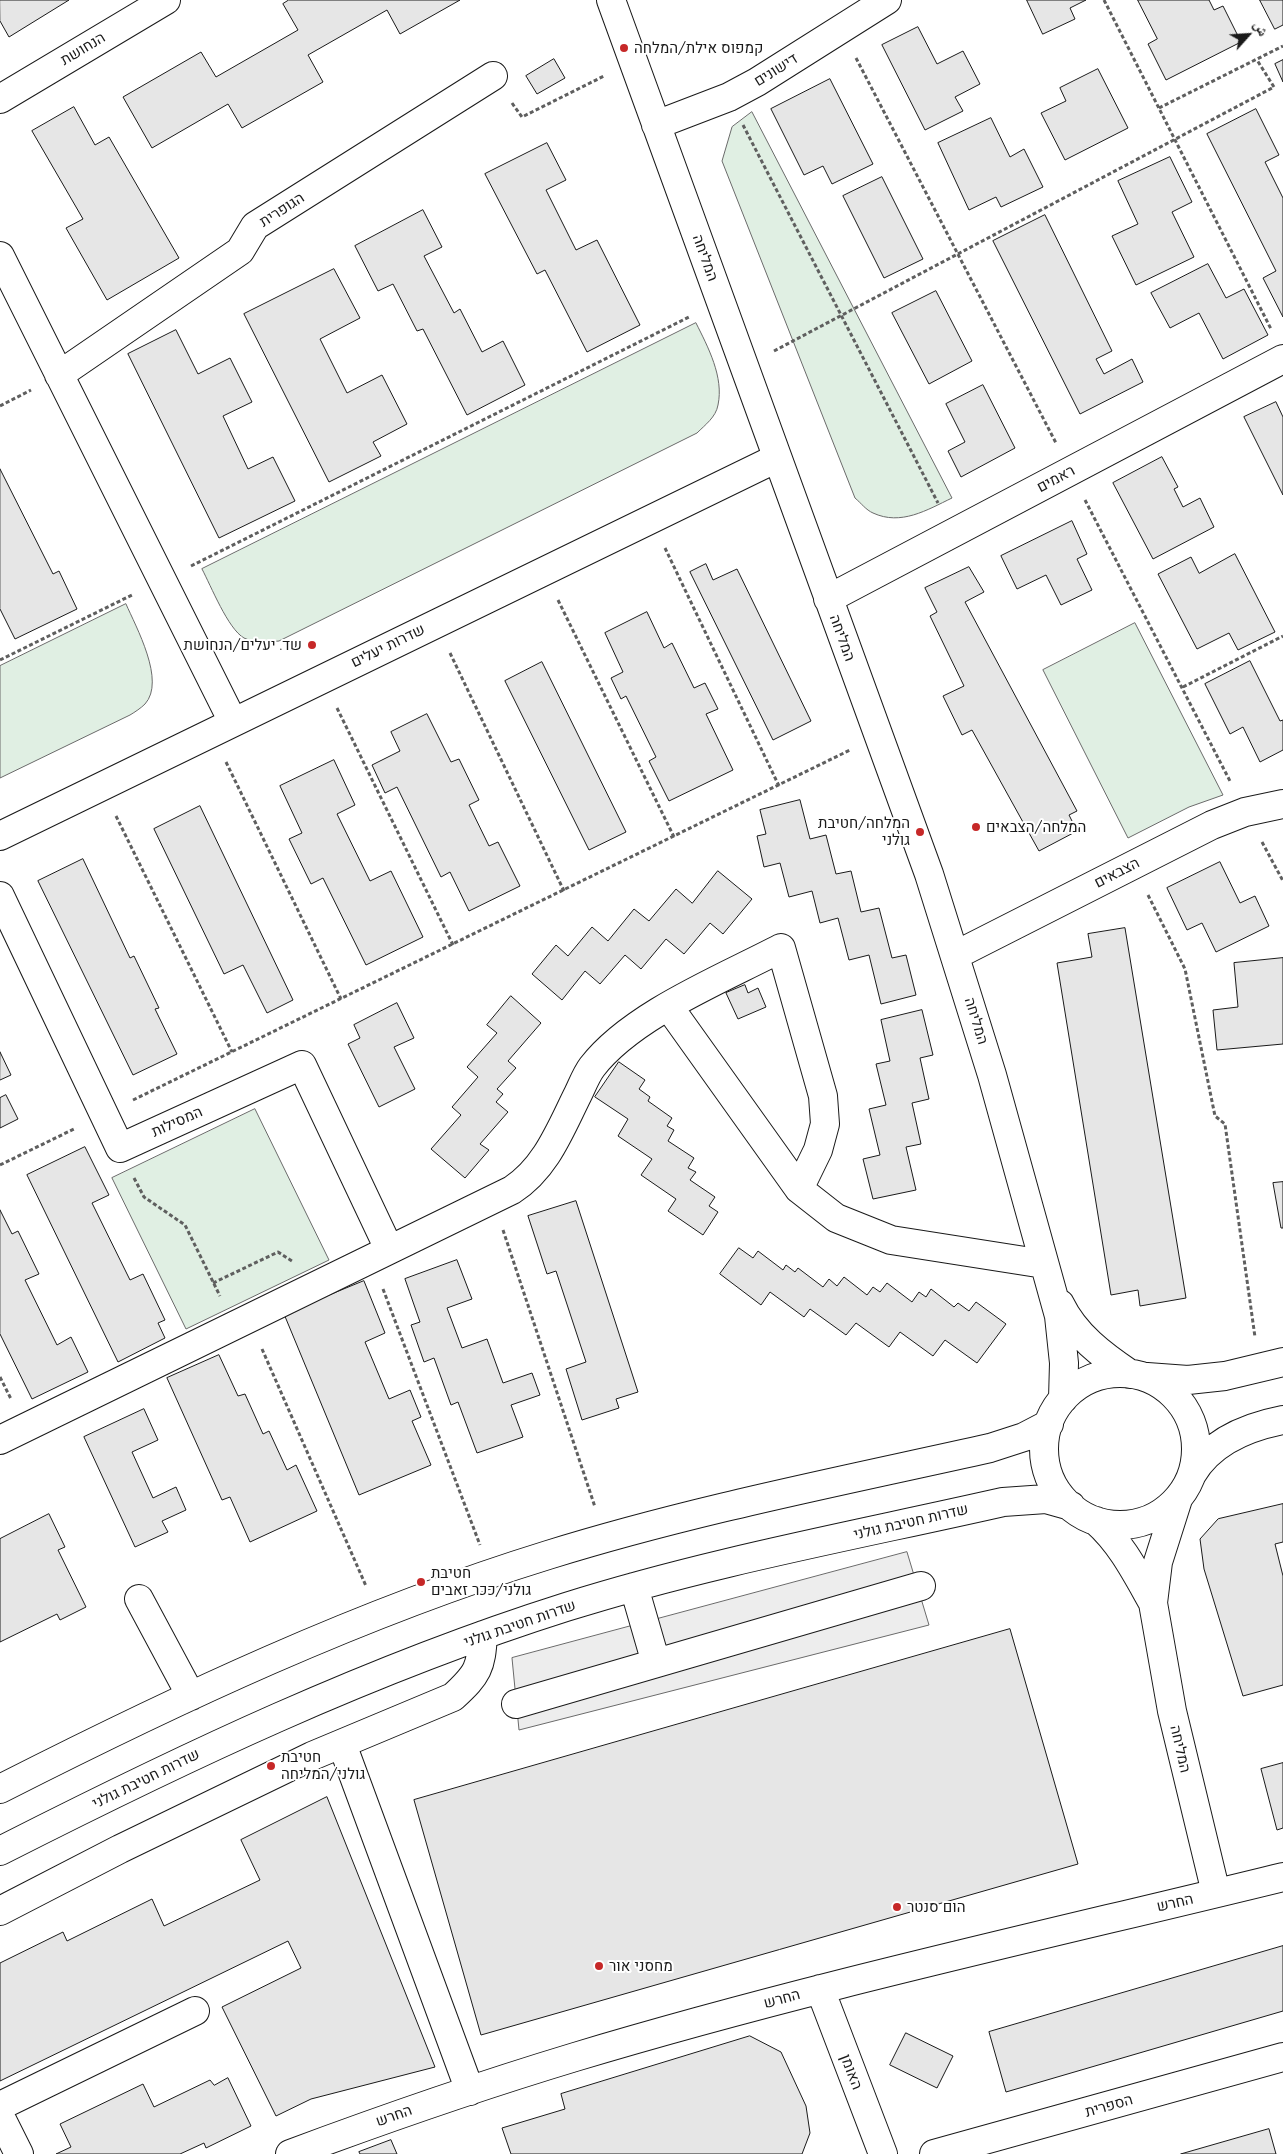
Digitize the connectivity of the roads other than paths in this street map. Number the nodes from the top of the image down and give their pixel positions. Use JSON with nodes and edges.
{"nodes":[{"id":1,"x":166,"y":0,"type":"edge"},
{"id":2,"x":611,"y":0,"type":"edge"},
{"id":3,"x":887,"y":0,"type":"edge"},
{"id":4,"x":493,"y":76,"type":"road end"},
{"id":5,"x":0,"y":99,"type":"edge"},
{"id":6,"x":656,"y":125,"type":"junction"},
{"id":7,"x":0,"y":256,"type":"edge"},
{"id":8,"x":1278,"y":347,"type":"edge"},
{"id":9,"x":60,"y":375,"type":"junction"},
{"id":10,"x":777,"y":458,"type":"junction"},
{"id":11,"x":828,"y":599,"type":"junction"},
{"id":12,"x":222,"y":727,"type":"junction"},
{"id":13,"x":1283,"y":804,"type":"edge"},
{"id":14,"x":0,"y":836,"type":"edge"},
{"id":15,"x":0,"y":896,"type":"edge"},
{"id":16,"x":956,"y":956,"type":"junction"},
{"id":17,"x":669,"y":1007,"type":"junction"},
{"id":18,"x":799,"y":1189,"type":"junction"},
{"id":19,"x":380,"y":1254,"type":"junction"},
{"id":20,"x":1047,"y":1274,"type":"junction"},
{"id":21,"x":1271,"y":1364,"type":"edge"},
{"id":22,"x":1137,"y":1376,"type":"junction"},
{"id":23,"x":1063,"y":1399,"type":"junction"},
{"id":24,"x":1283,"y":1420,"type":"edge"},
{"id":25,"x":1049,"y":1424,"type":"junction"},
{"id":26,"x":0,"y":1440,"type":"edge"},
{"id":27,"x":1192,"y":1474,"type":"junction"},
{"id":28,"x":1178,"y":1499,"type":"junction"},
{"id":29,"x":1071,"y":1506,"type":"junction"},
{"id":30,"x":1096,"y":1521,"type":"junction"},
{"id":31,"x":921,"y":1586,"type":"dead end"},
{"id":32,"x":634,"y":1587,"type":"junction"},
{"id":33,"x":139,"y":1599,"type":"dead end"},
{"id":34,"x":1153,"y":1603,"type":"junction"},
{"id":35,"x":483,"y":1635,"type":"junction"},
{"id":36,"x":656,"y":1663,"type":"junction"},
{"id":37,"x":191,"y":1696,"type":"junction"},
{"id":38,"x":516,"y":1704,"type":"dead end"},
{"id":39,"x":342,"y":1744,"type":"junction"},
{"id":40,"x":0,"y":1789,"type":"edge"},
{"id":41,"x":0,"y":1851,"type":"edge"},
{"id":42,"x":1283,"y":1877,"type":"edge"},
{"id":43,"x":1216,"y":1893,"type":"junction"},
{"id":44,"x":0,"y":1911,"type":"edge"},
{"id":45,"x":820,"y":1989,"type":"junction"},
{"id":46,"x":195,"y":2011,"type":"dead end"},
{"id":47,"x":1283,"y":2057,"type":"edge"},
{"id":48,"x":470,"y":2090,"type":"junction"},
{"id":49,"x":0,"y":2106,"type":"edge"},
{"id":50,"x":0,"y":2116,"type":"edge"},
{"id":51,"x":18,"y":2154,"type":"edge"},
{"id":52,"x":290,"y":2154,"type":"edge"},
{"id":53,"x":883,"y":2154,"type":"edge"},
{"id":54,"x":934,"y":2154,"type":"edge"}],
"edges":[{"from":1,"to":5,"type":"street","name":"הנחושת"},
{"from":2,"to":6,"type":"street","name":"המליחה"},
{"from":3,"to":6,"type":"street","name":"דישונים"},
{"from":4,"to":9,"type":"street","name":"הגופרית"},
{"from":6,"to":10,"type":"street","name":"המליחה"},
{"from":7,"to":9,"type":"street"},
{"from":8,"to":11,"type":"street","name":"ראמים"},
{"from":9,"to":12,"type":"street"},
{"from":10,"to":11,"type":"street","name":"המליחה"},
{"from":10,"to":12,"type":"street","name":"שדרות יעלים"},
{"from":11,"to":16,"type":"street","name":"המליחה"},
{"from":12,"to":14,"type":"street","name":"שדרות יעלים"},
{"from":13,"to":16,"type":"street","name":"הצבאים"},
{"from":15,"to":19,"type":"street","name":"המסילות"},
{"from":16,"to":20,"type":"street","name":"המליחה"},
{"from":17,"to":18,"type":"street"},
{"from":17,"to":18,"type":"street"},
{"from":17,"to":19,"type":"street"},
{"from":18,"to":20,"type":"street"},
{"from":19,"to":26,"type":"street"},
{"from":20,"to":22,"type":"street","name":"המליחה"},
{"from":20,"to":23,"type":"street","name":"המליחה"},
{"from":21,"to":22,"type":"street"},
{"from":22,"to":23,"type":"street"},
{"from":22,"to":27,"type":"street"},
{"from":23,"to":25,"type":"street"},
{"from":24,"to":27,"type":"street"},
{"from":25,"to":29,"type":"street"},
{"from":25,"to":37,"type":"street"},
{"from":27,"to":28,"type":"street"},
{"from":28,"to":30,"type":"street"},
{"from":28,"to":34,"type":"street","name":"המליחה"},
{"from":29,"to":30,"type":"street"},
{"from":29,"to":32,"type":"street","name":"שדרות חטיבת גולני"},
{"from":30,"to":34,"type":"street","name":"המליחה"},
{"from":31,"to":36,"type":"street"},
{"from":32,"to":35,"type":"street","name":"שדרות חטיבת גולני"},
{"from":32,"to":36,"type":"street"},
{"from":33,"to":37,"type":"street"},
{"from":34,"to":43,"type":"street","name":"המליחה"},
{"from":35,"to":39,"type":"street"},
{"from":35,"to":41,"type":"street","name":"שדרות חטיבת גולני"},
{"from":36,"to":38,"type":"street"},
{"from":37,"to":40,"type":"street"},
{"from":39,"to":44,"type":"street"},
{"from":39,"to":48,"type":"street"},
{"from":42,"to":43,"type":"street","name":"החרש"},
{"from":43,"to":45,"type":"street","name":"החרש"},
{"from":45,"to":48,"type":"street","name":"החרש"},
{"from":45,"to":53,"type":"street","name":"האומן"},
{"from":46,"to":49,"type":"street"},
{"from":47,"to":54,"type":"street","name":"הספרית"},
{"from":48,"to":52,"type":"street","name":"החרש"},
{"from":50,"to":51,"type":"street"}]}
